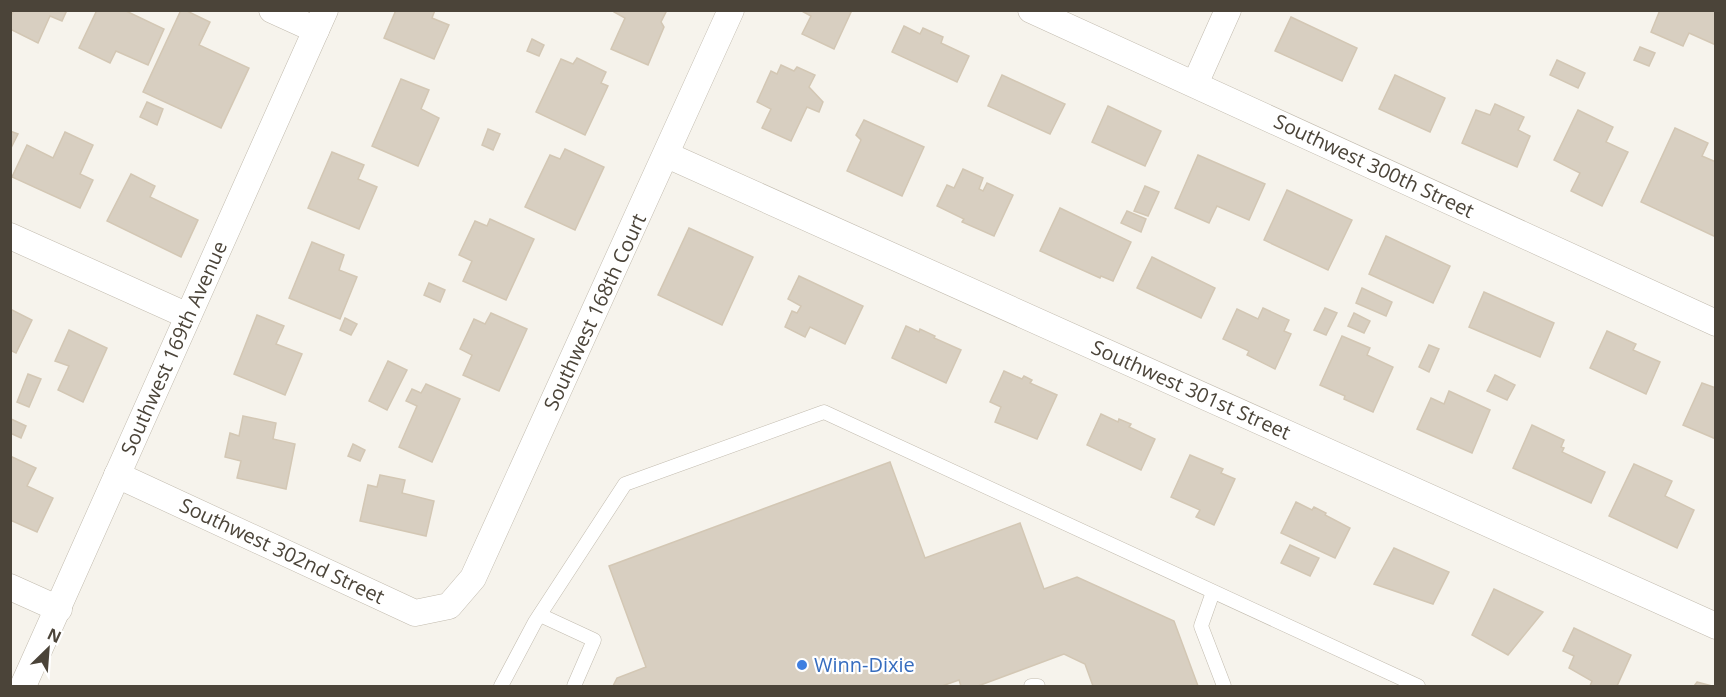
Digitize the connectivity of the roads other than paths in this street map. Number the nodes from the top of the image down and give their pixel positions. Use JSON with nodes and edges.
{"nodes":[{"id":1,"x":272,"y":10,"type":"edge"},
{"id":2,"x":731,"y":10,"type":"edge"},
{"id":3,"x":1031,"y":10,"type":"edge"},
{"id":4,"x":1228,"y":10,"type":"edge"},
{"id":5,"x":321,"y":20,"type":"edge"},
{"id":6,"x":1196,"y":84,"type":"junction"},
{"id":7,"x":667,"y":155,"type":"junction"},
{"id":8,"x":10,"y":236,"type":"edge"},
{"id":9,"x":188,"y":316,"type":"junction"},
{"id":10,"x":1716,"y":323,"type":"edge"},
{"id":11,"x":117,"y":475,"type":"junction"},
{"id":12,"x":10,"y":587,"type":"edge"},
{"id":13,"x":1213,"y":592,"type":"junction"},
{"id":14,"x":449,"y":606,"type":"joint"},
{"id":15,"x":59,"y":609,"type":"junction"},
{"id":16,"x":540,"y":615,"type":"junction"},
{"id":17,"x":1716,"y":626,"type":"edge"},
{"id":18,"x":23,"y":687,"type":"edge"},
{"id":19,"x":501,"y":687,"type":"edge"},
{"id":20,"x":573,"y":687,"type":"edge"},
{"id":21,"x":1031,"y":687,"type":"edge"},
{"id":22,"x":1038,"y":687,"type":"edge"},
{"id":23,"x":1224,"y":687,"type":"edge"},
{"id":24,"x":1418,"y":687,"type":"edge"}],
"edges":[{"from":1,"to":5,"type":"street"},
{"from":2,"to":7,"type":"street","name":"Southwest 168th Court"},
{"from":3,"to":6,"type":"street","name":"Southwest 300th Street"},
{"from":4,"to":6,"type":"street"},
{"from":5,"to":9,"type":"street","name":"Southwest 169th Avenue"},
{"from":6,"to":10,"type":"street","name":"Southwest 300th Street"},
{"from":7,"to":14,"type":"street","name":"Southwest 168th Court"},
{"from":7,"to":17,"type":"street","name":"Southwest 301st Street"},
{"from":8,"to":9,"type":"street"},
{"from":9,"to":11,"type":"street","name":"Southwest 169th Avenue"},
{"from":11,"to":14,"type":"street","name":"Southwest 302nd Street"},
{"from":11,"to":15,"type":"street","name":"Southwest 169th Avenue"},
{"from":12,"to":15,"type":"street"},
{"from":13,"to":16,"type":"lane"},
{"from":13,"to":23,"type":"lane"},
{"from":13,"to":24,"type":"lane"},
{"from":15,"to":18,"type":"street","name":"Southwest 169th Avenue"},
{"from":16,"to":19,"type":"lane"},
{"from":16,"to":20,"type":"lane"},
{"from":21,"to":22,"type":"lane"}]}
